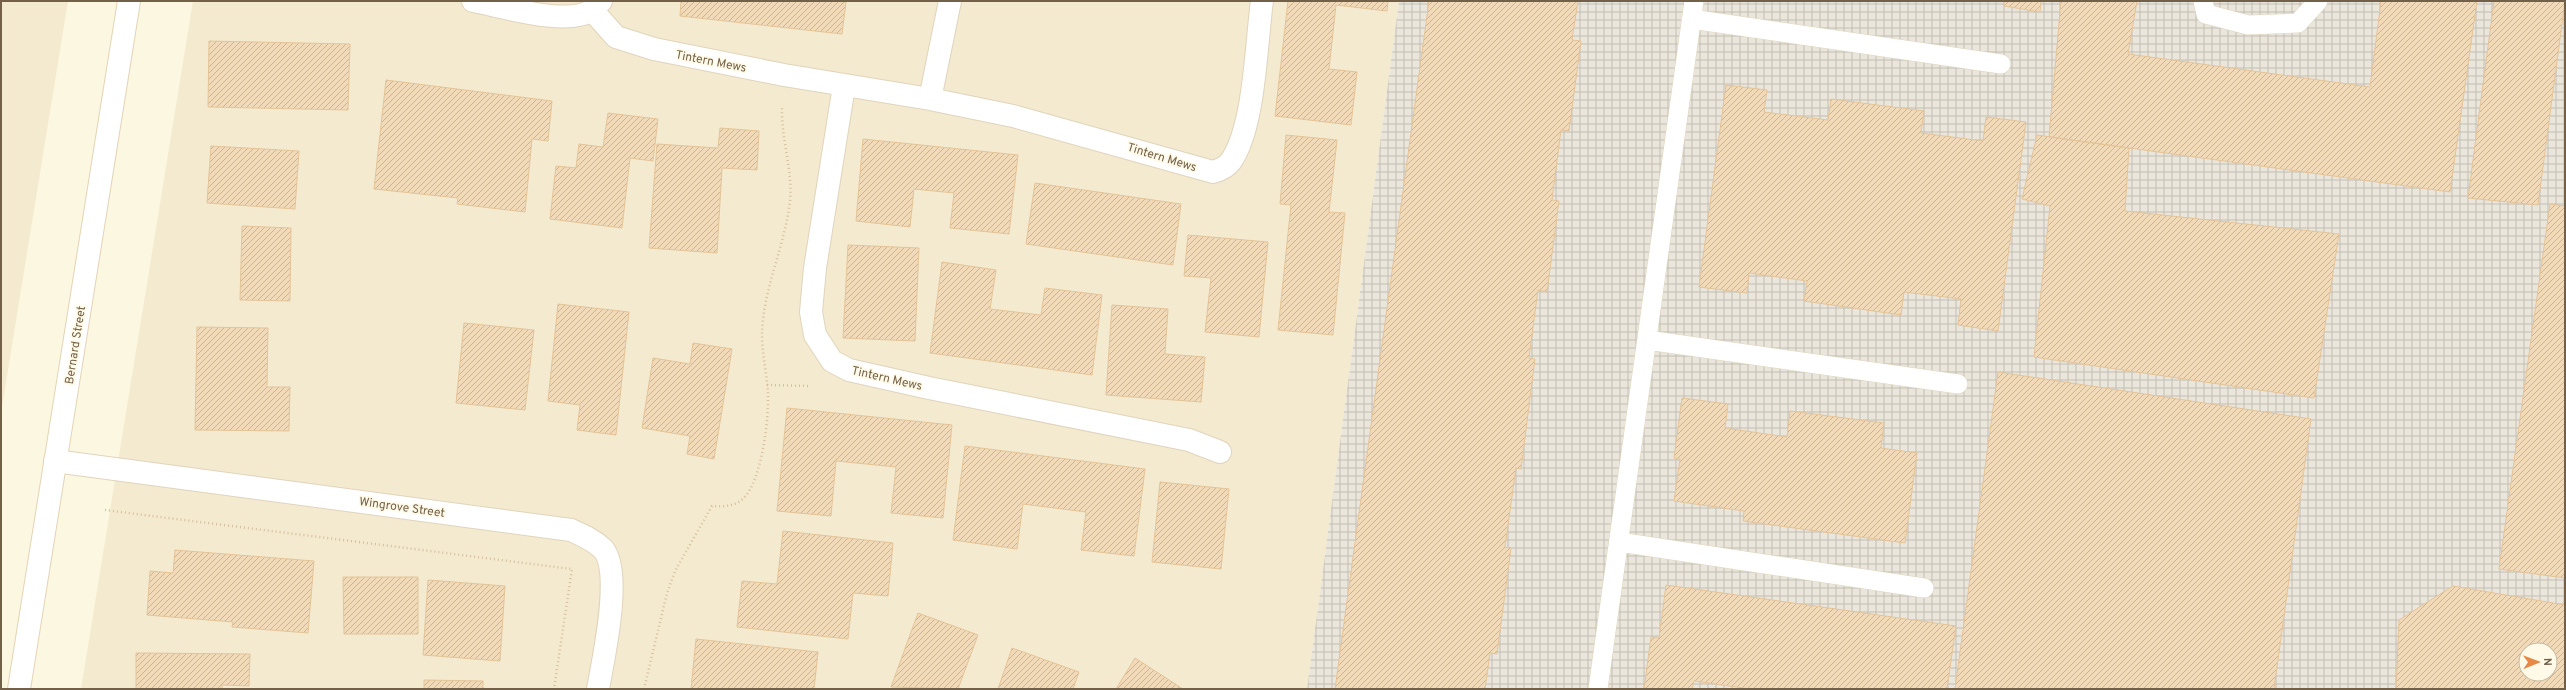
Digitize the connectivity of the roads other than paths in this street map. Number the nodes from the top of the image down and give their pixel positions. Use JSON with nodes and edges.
{"nodes":[{"id":1,"x":129,"y":1,"type":"edge"},
{"id":2,"x":473,"y":1,"type":"edge"},
{"id":3,"x":950,"y":1,"type":"edge"},
{"id":4,"x":1262,"y":1,"type":"edge"},
{"id":5,"x":2203,"y":1,"type":"edge"},
{"id":6,"x":2318,"y":1,"type":"edge"},
{"id":7,"x":596,"y":6,"type":"edge"},
{"id":8,"x":1693,"y":10,"type":"edge"},
{"id":9,"x":2001,"y":64,"type":"dead end"},
{"id":10,"x":844,"y":86,"type":"junction"},
{"id":11,"x":930,"y":99,"type":"junction"},
{"id":12,"x":1647,"y":340,"type":"junction"},
{"id":13,"x":1958,"y":384,"type":"dead end"},
{"id":14,"x":1220,"y":452,"type":"dead end"},
{"id":15,"x":55,"y":461,"type":"junction"},
{"id":16,"x":1619,"y":542,"type":"junction"},
{"id":17,"x":1924,"y":588,"type":"dead end"},
{"id":18,"x":20,"y":689,"type":"edge"},
{"id":19,"x":598,"y":689,"type":"edge"},
{"id":20,"x":1598,"y":689,"type":"edge"}],
"edges":[{"from":1,"to":15,"type":"street","name":"Bernard Street"},
{"from":2,"to":7,"type":"street"},
{"from":3,"to":11,"type":"street"},
{"from":4,"to":11,"type":"street","name":"Tintern Mews"},
{"from":5,"to":6,"type":"lane"},
{"from":7,"to":10,"type":"street","name":"Tintern Mews"},
{"from":8,"to":9,"type":"lane"},
{"from":8,"to":12,"type":"lane"},
{"from":10,"to":11,"type":"street","name":"Tintern Mews"},
{"from":10,"to":14,"type":"street","name":"Tintern Mews"},
{"from":12,"to":13,"type":"lane"},
{"from":12,"to":16,"type":"lane"},
{"from":15,"to":18,"type":"street","name":"Bernard Street"},
{"from":15,"to":19,"type":"street","name":"Wingrove Street"},
{"from":16,"to":17,"type":"lane"},
{"from":16,"to":20,"type":"lane"}]}
